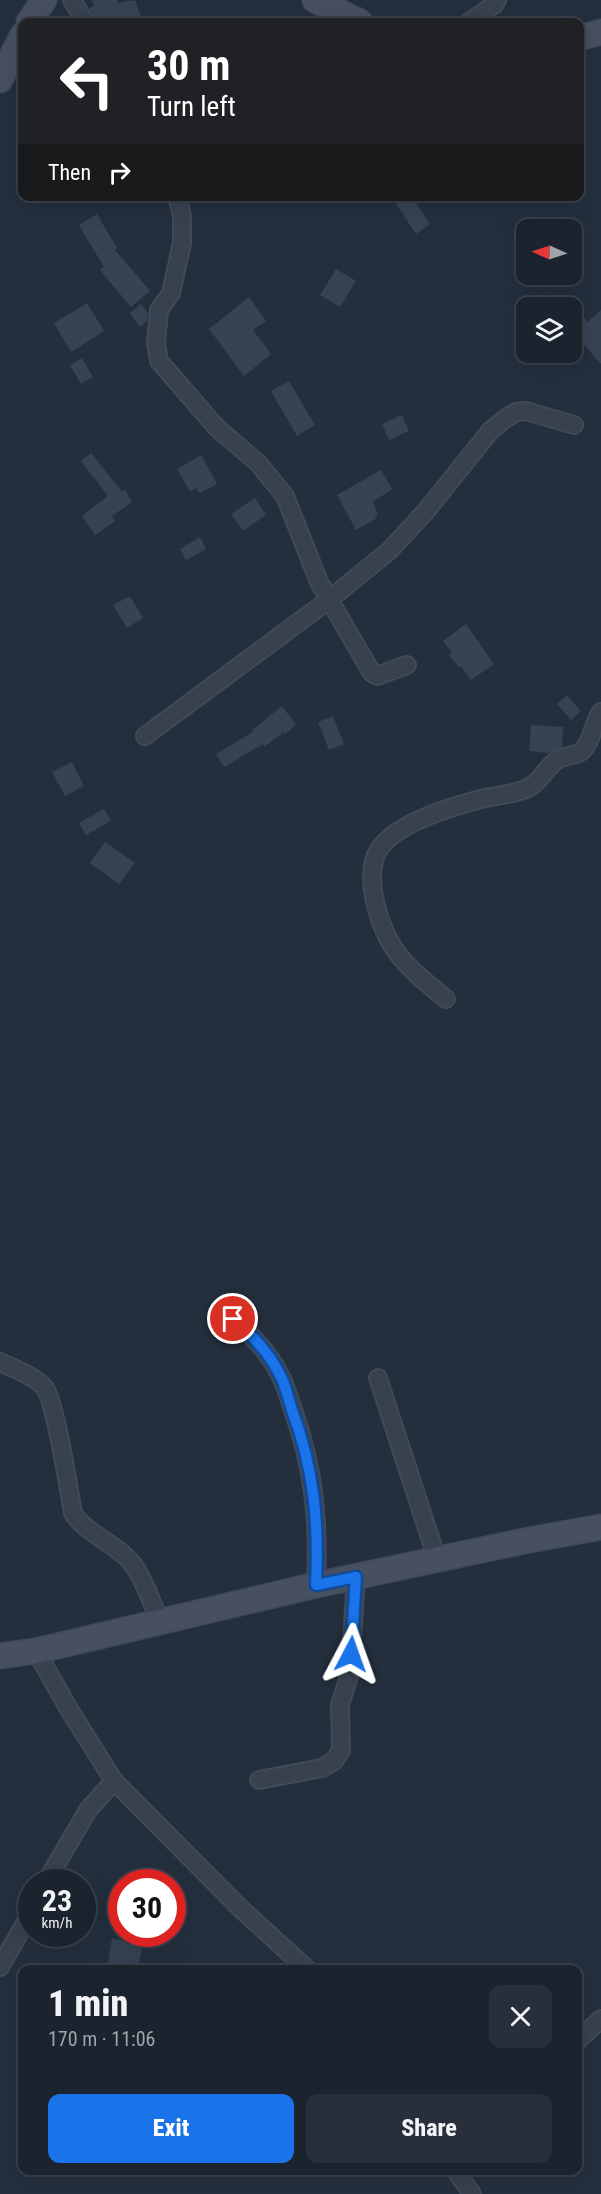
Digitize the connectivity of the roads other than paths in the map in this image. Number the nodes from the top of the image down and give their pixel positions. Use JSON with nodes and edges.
{"nodes":[{"id":1,"x":44,"y":0,"type":"edge"},
{"id":2,"x":72,"y":0,"type":"edge"},
{"id":3,"x":315,"y":0,"type":"edge"},
{"id":4,"x":497,"y":0,"type":"edge"},
{"id":5,"x":32,"y":18,"type":"edge"},
{"id":6,"x":83,"y":18,"type":"edge"},
{"id":7,"x":352,"y":18,"type":"edge"},
{"id":8,"x":475,"y":18,"type":"edge"},
{"id":9,"x":601,"y":32,"type":"edge"},
{"id":10,"x":584,"y":37,"type":"edge"},
{"id":11,"x":18,"y":44,"type":"edge"},
{"id":12,"x":0,"y":80,"type":"edge"},
{"id":13,"x":178,"y":201,"type":"edge"},
{"id":14,"x":574,"y":424,"type":"dead end"},
{"id":15,"x":330,"y":599,"type":"junction"},
{"id":16,"x":407,"y":665,"type":"dead end"},
{"id":17,"x":601,"y":712,"type":"edge"},
{"id":18,"x":145,"y":736,"type":"dead end"},
{"id":19,"x":446,"y":999,"type":"dead end"},
{"id":20,"x":224,"y":1310,"type":"dead end"},
{"id":21,"x":0,"y":1362,"type":"edge"},
{"id":22,"x":378,"y":1378,"type":"dead end"},
{"id":23,"x":601,"y":1527,"type":"edge"},
{"id":24,"x":437,"y":1559,"type":"junction"},
{"id":25,"x":356,"y":1577,"type":"junction"},
{"id":26,"x":316,"y":1585,"type":"junction"},
{"id":27,"x":160,"y":1621,"type":"junction"},
{"id":28,"x":36,"y":1651,"type":"junction"},
{"id":29,"x":0,"y":1656,"type":"edge"},
{"id":30,"x":259,"y":1780,"type":"dead end"},
{"id":31,"x":114,"y":1781,"type":"junction"},
{"id":32,"x":54,"y":1869,"type":"edge"},
{"id":33,"x":18,"y":1936,"type":"edge"},
{"id":34,"x":303,"y":1965,"type":"edge"},
{"id":35,"x":0,"y":1967,"type":"edge"},
{"id":36,"x":601,"y":2019,"type":"edge"},
{"id":37,"x":582,"y":2036,"type":"edge"},
{"id":38,"x":459,"y":2175,"type":"edge"},
{"id":39,"x":472,"y":2194,"type":"edge"}],
"edges":[{"from":1,"to":5,"type":"main road"},
{"from":2,"to":6,"type":"street"},
{"from":3,"to":7,"type":"main road"},
{"from":4,"to":8,"type":"street"},
{"from":9,"to":10,"type":"main road"},
{"from":11,"to":12,"type":"main road"},
{"from":13,"to":15,"type":"street"},
{"from":14,"to":15,"type":"street"},
{"from":15,"to":16,"type":"street"},
{"from":15,"to":18,"type":"street"},
{"from":17,"to":19,"type":"street"},
{"from":20,"to":26,"type":"street"},
{"from":21,"to":27,"type":"street"},
{"from":22,"to":24,"type":"street"},
{"from":23,"to":24,"type":"main road"},
{"from":24,"to":25,"type":"main road"},
{"from":25,"to":26,"type":"main road"},
{"from":25,"to":30,"type":"street"},
{"from":26,"to":27,"type":"main road"},
{"from":27,"to":28,"type":"main road"},
{"from":28,"to":29,"type":"main road"},
{"from":28,"to":31,"type":"street"},
{"from":31,"to":32,"type":"street"},
{"from":31,"to":34,"type":"street"},
{"from":33,"to":35,"type":"street"},
{"from":36,"to":37,"type":"street"},
{"from":38,"to":39,"type":"street"}]}
